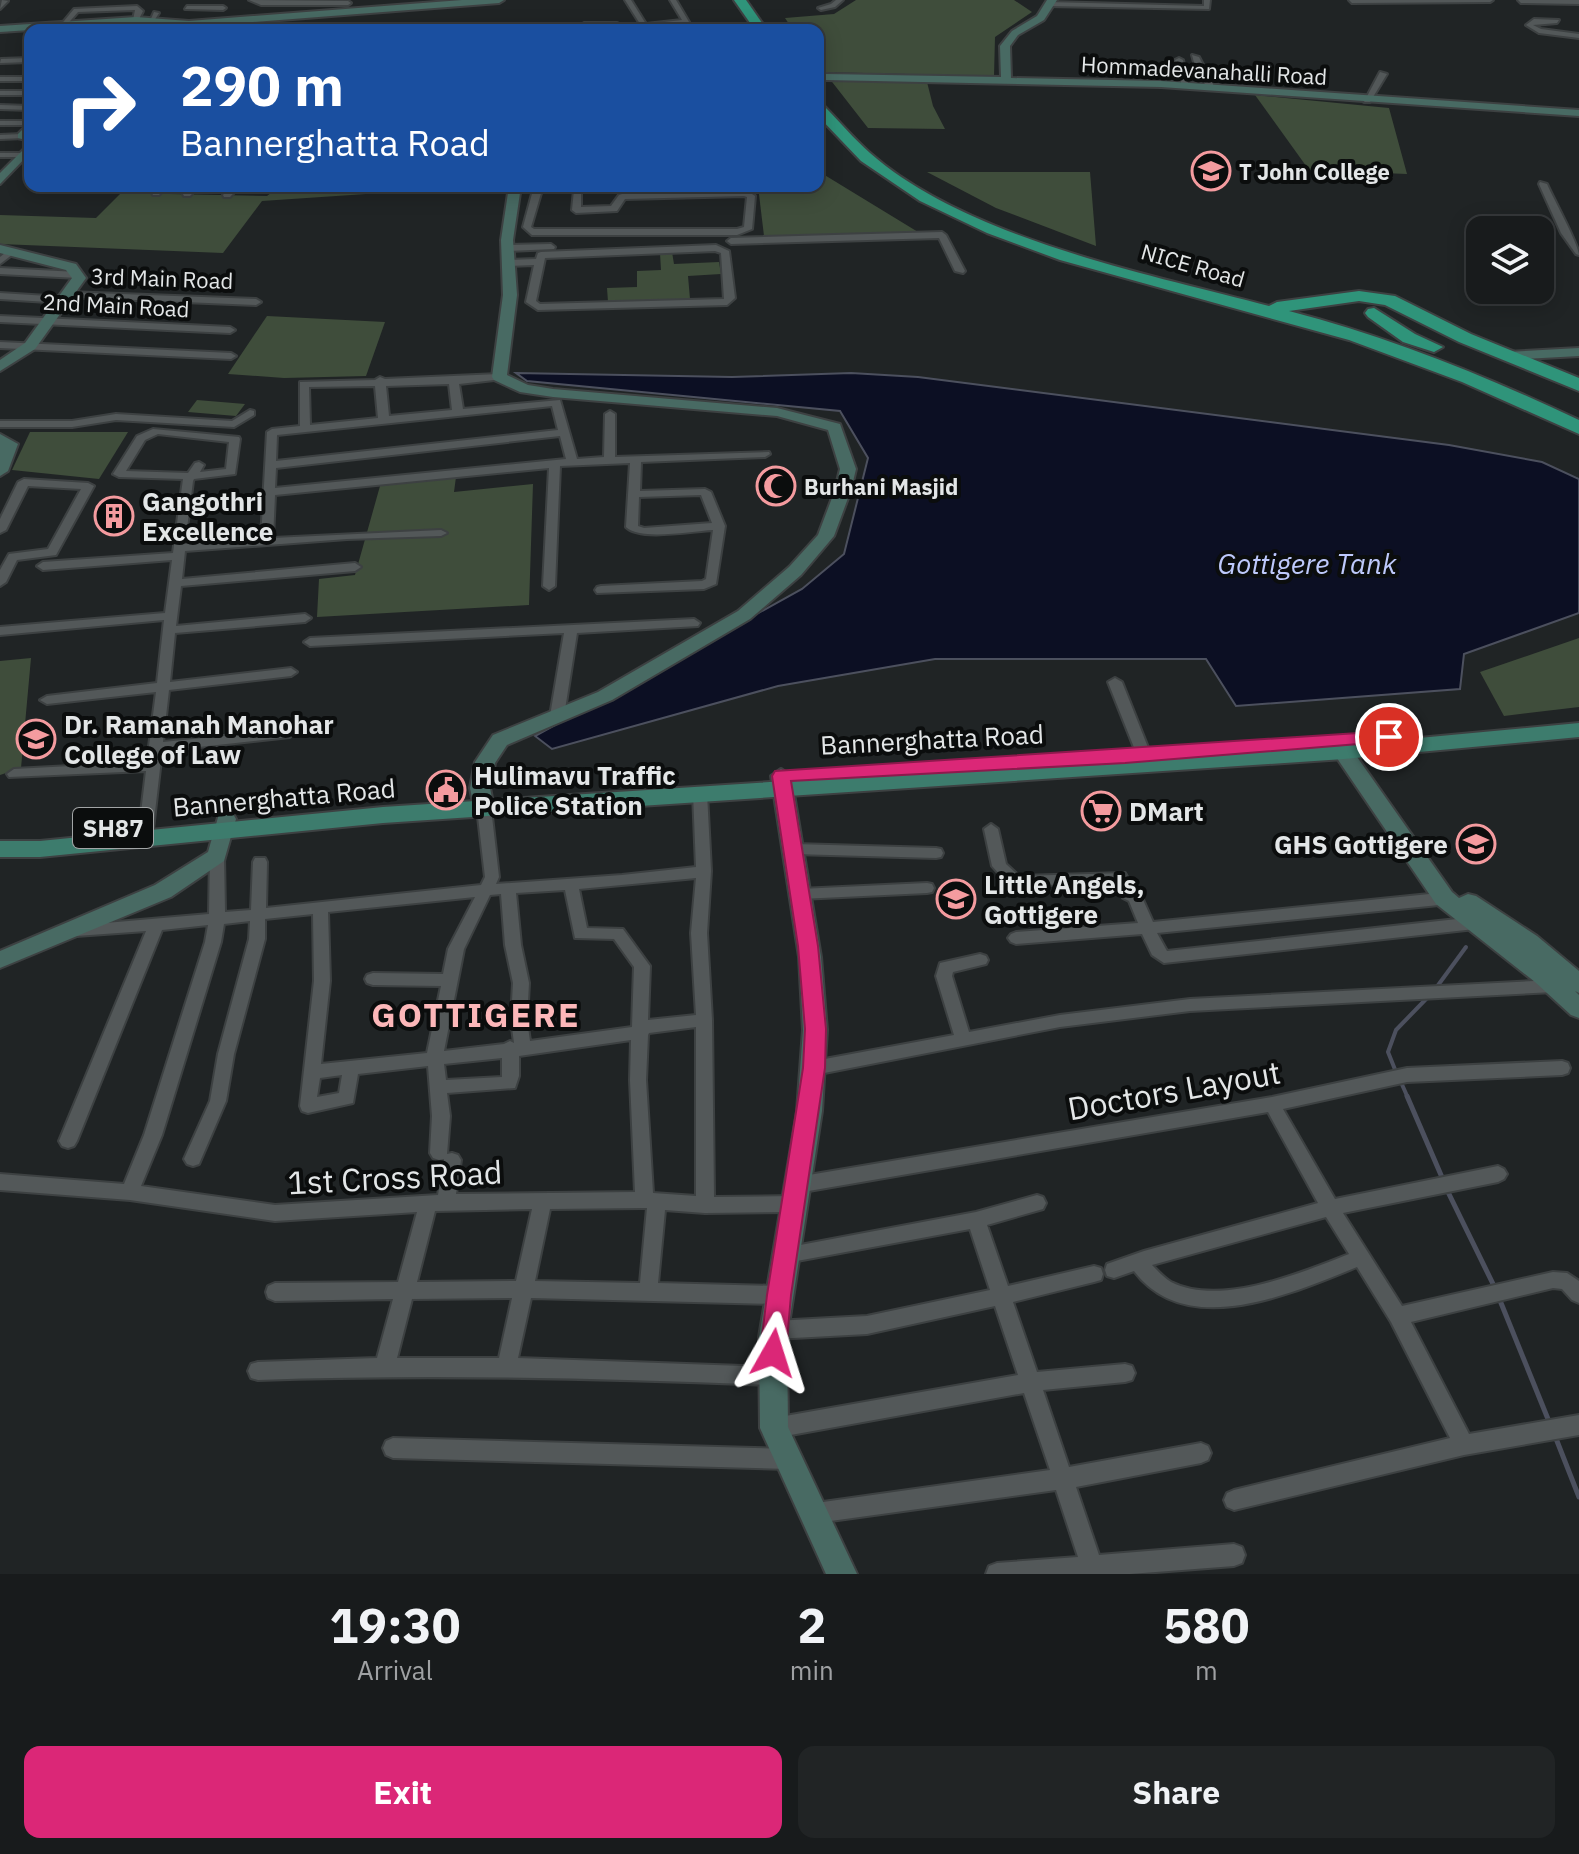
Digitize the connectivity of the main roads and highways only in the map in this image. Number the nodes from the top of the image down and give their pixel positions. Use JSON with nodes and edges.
{"nodes":[{"id":1,"x":740,"y":0,"type":"edge"},
{"id":2,"x":757,"y":24,"type":"edge"},
{"id":3,"x":824,"y":115,"type":"edge"},
{"id":4,"x":844,"y":161,"type":"dead end"},
{"id":5,"x":1254,"y":307,"type":"junction"},
{"id":6,"x":1374,"y":313,"type":"junction"},
{"id":7,"x":1354,"y":335,"type":"junction"},
{"id":8,"x":1579,"y":385,"type":"edge"},
{"id":9,"x":1579,"y":395,"type":"edge"},
{"id":10,"x":1579,"y":404,"type":"edge"},
{"id":11,"x":1579,"y":428,"type":"edge"},
{"id":12,"x":1579,"y":447,"type":"edge"},
{"id":13,"x":1579,"y":721,"type":"edge"},
{"id":14,"x":1579,"y":730,"type":"edge"},
{"id":15,"x":1340,"y":747,"type":"junction"},
{"id":16,"x":782,"y":782,"type":"junction"},
{"id":17,"x":483,"y":803,"type":"junction"},
{"id":18,"x":146,"y":831,"type":"junction"},
{"id":19,"x":0,"y":834,"type":"edge"},
{"id":20,"x":0,"y":849,"type":"edge"}],
"edges":[{"from":1,"to":2,"type":"highway"},
{"from":3,"to":5,"type":"highway","name":"NICE Road"},
{"from":4,"to":12,"type":"highway","name":"NICE Road"},
{"from":5,"to":7,"type":"highway","name":"NICE Road"},
{"from":5,"to":8,"type":"highway"},
{"from":6,"to":7,"type":"highway"},
{"from":6,"to":9,"type":"highway"},
{"from":6,"to":10,"type":"highway"},
{"from":7,"to":11,"type":"highway","name":"NICE Road"},
{"from":13,"to":15,"type":"main road","name":"Bannerghatta Road","number":"SH87"},
{"from":14,"to":15,"type":"main road","name":"Bannerghatta Road","number":"SH87"},
{"from":15,"to":16,"type":"main road","name":"Bannerghatta Road","number":"SH87"},
{"from":15,"to":16,"type":"main road","name":"Bannerghatta Road","number":"SH87"},
{"from":16,"to":17,"type":"main road","name":"Bannerghatta Road","number":"SH87"},
{"from":16,"to":17,"type":"main road","name":"Bannerghatta Road","number":"SH87"},
{"from":17,"to":18,"type":"main road","name":"Bannerghatta Road","number":"SH87"},
{"from":18,"to":19,"type":"main road","name":"Bannerghatta Road","number":"SH87"},
{"from":18,"to":20,"type":"main road","name":"Bannerghatta Road","number":"SH87"}]}
